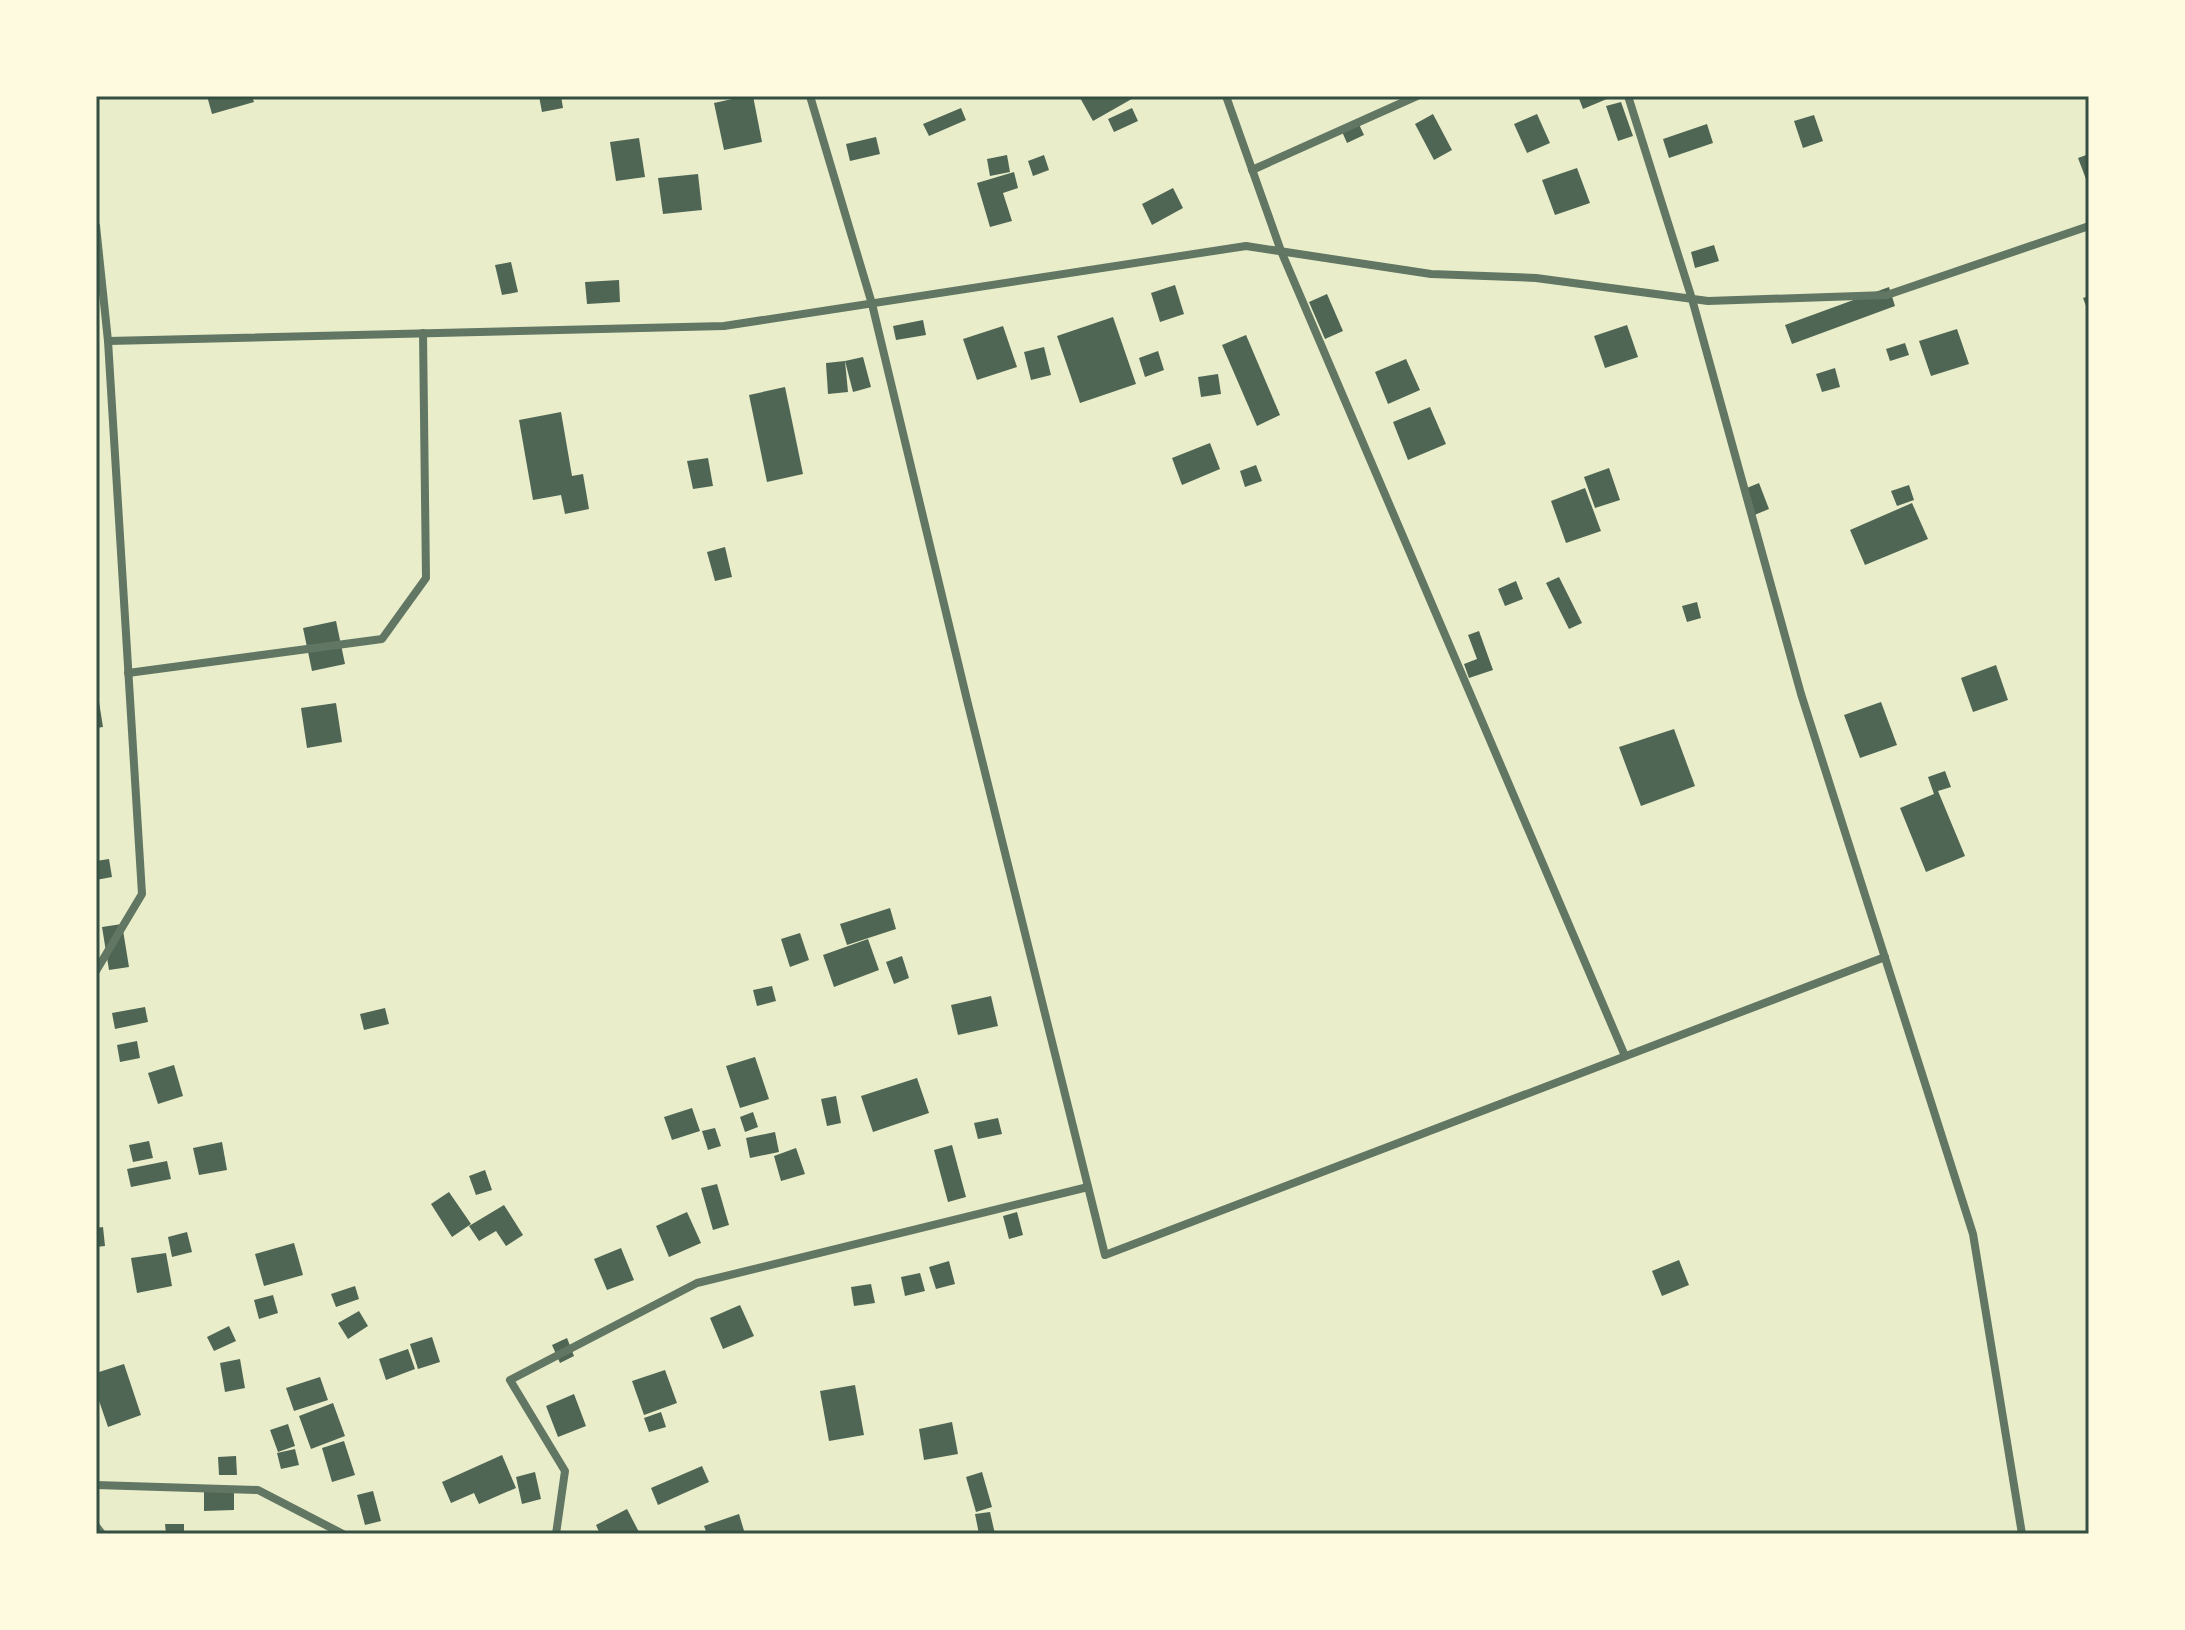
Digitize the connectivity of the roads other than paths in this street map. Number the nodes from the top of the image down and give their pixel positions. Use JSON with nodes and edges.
{"nodes":[{"id":1,"x":810,"y":96,"type":"edge"},
{"id":2,"x":1226,"y":96,"type":"edge"},
{"id":3,"x":1417,"y":96,"type":"edge"},
{"id":4,"x":1628,"y":96,"type":"edge"},
{"id":5,"x":1252,"y":170,"type":"junction"},
{"id":6,"x":96,"y":226,"type":"edge"},
{"id":7,"x":2089,"y":226,"type":"edge"},
{"id":8,"x":97,"y":237,"type":"edge"},
{"id":9,"x":1281,"y":251,"type":"junction"},
{"id":10,"x":1692,"y":299,"type":"junction"},
{"id":11,"x":872,"y":304,"type":"junction"},
{"id":12,"x":423,"y":333,"type":"junction"},
{"id":13,"x":108,"y":341,"type":"junction"},
{"id":14,"x":128,"y":673,"type":"junction"},
{"id":15,"x":1885,"y":957,"type":"junction"},
{"id":16,"x":96,"y":971,"type":"edge"},
{"id":17,"x":1625,"y":1056,"type":"junction"},
{"id":18,"x":1088,"y":1187,"type":"junction"},
{"id":19,"x":96,"y":1485,"type":"edge"},
{"id":20,"x":96,"y":1526,"type":"edge"},
{"id":21,"x":102,"y":1534,"type":"edge"},
{"id":22,"x":343,"y":1534,"type":"edge"},
{"id":23,"x":556,"y":1534,"type":"edge"},
{"id":24,"x":2022,"y":1534,"type":"edge"}],
"edges":[{"from":1,"to":11,"type":"street"},
{"from":2,"to":5,"type":"street"},
{"from":3,"to":5,"type":"street"},
{"from":4,"to":10,"type":"street"},
{"from":5,"to":9,"type":"street"},
{"from":6,"to":8,"type":"street"},
{"from":7,"to":10,"type":"street"},
{"from":8,"to":13,"type":"street"},
{"from":9,"to":10,"type":"street"},
{"from":9,"to":11,"type":"street"},
{"from":9,"to":17,"type":"street"},
{"from":10,"to":15,"type":"street"},
{"from":11,"to":12,"type":"street"},
{"from":11,"to":18,"type":"street"},
{"from":12,"to":13,"type":"street"},
{"from":12,"to":14,"type":"street"},
{"from":13,"to":14,"type":"street"},
{"from":14,"to":16,"type":"street"},
{"from":15,"to":17,"type":"street"},
{"from":15,"to":24,"type":"street"},
{"from":17,"to":18,"type":"street"},
{"from":18,"to":23,"type":"street"},
{"from":19,"to":22,"type":"street"},
{"from":20,"to":21,"type":"street"}]}
